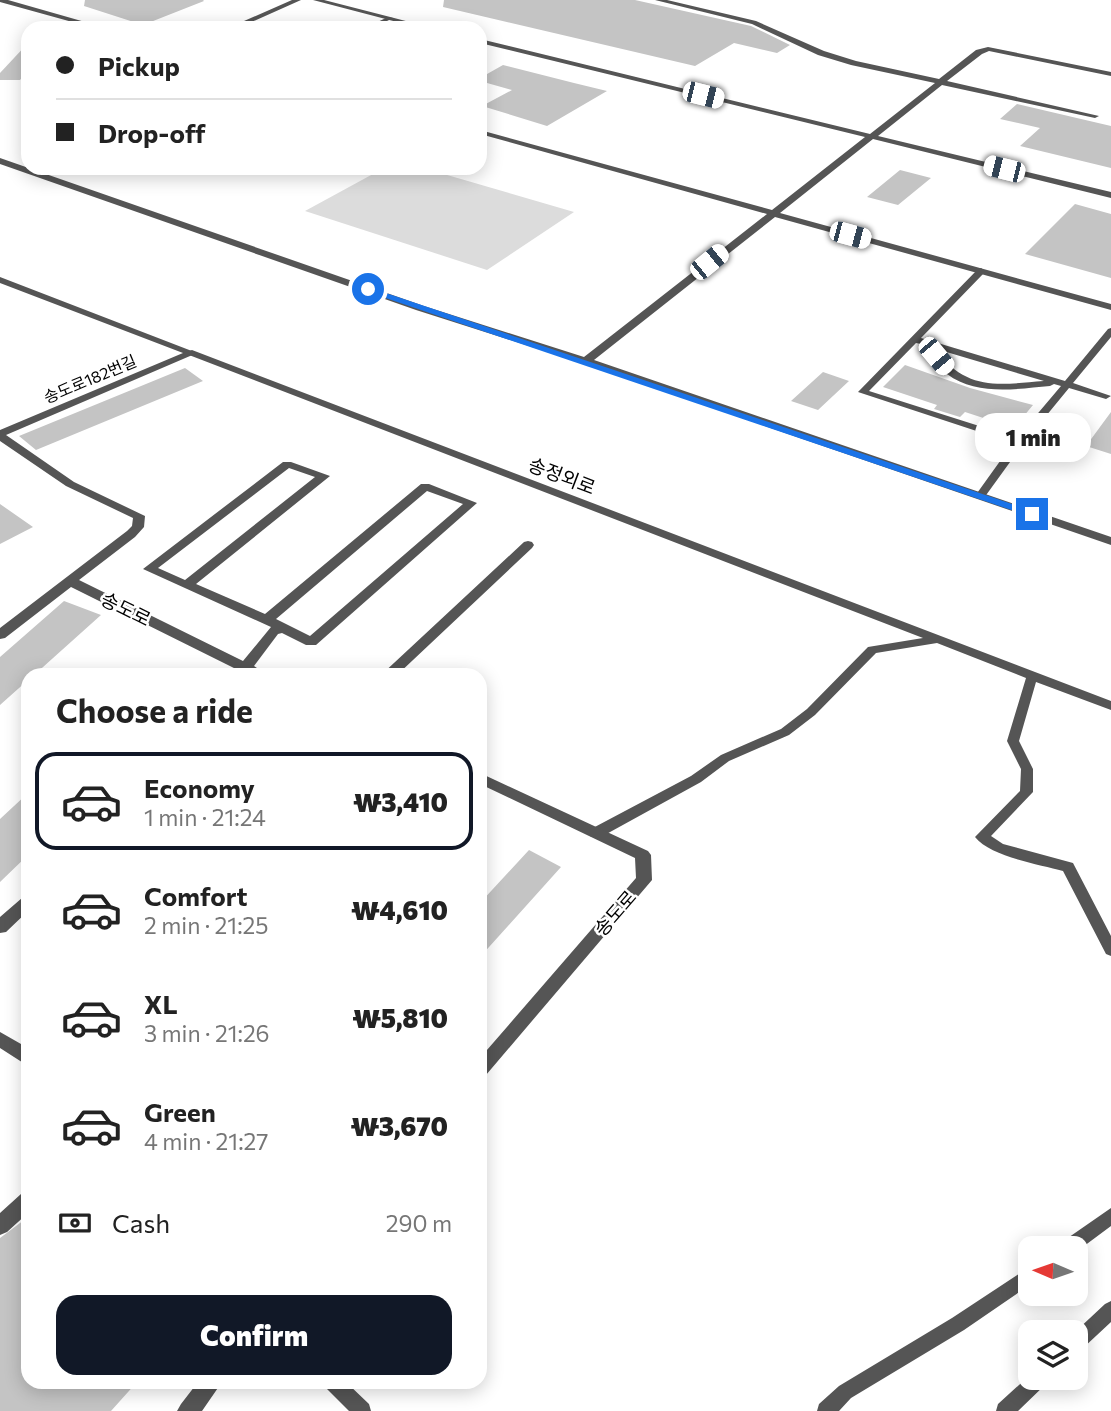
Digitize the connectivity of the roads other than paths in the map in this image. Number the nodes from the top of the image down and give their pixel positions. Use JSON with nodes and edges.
{"nodes":[{"id":1,"x":0,"y":0,"type":"edge"},
{"id":2,"x":298,"y":0,"type":"edge"},
{"id":3,"x":316,"y":0,"type":"edge"},
{"id":4,"x":658,"y":0,"type":"edge"},
{"id":5,"x":709,"y":5,"type":"dead end"},
{"id":6,"x":700,"y":10,"type":"junction"},
{"id":7,"x":390,"y":18,"type":"junction"},
{"id":8,"x":76,"y":21,"type":"edge"},
{"id":9,"x":248,"y":21,"type":"edge"},
{"id":10,"x":383,"y":21,"type":"edge"},
{"id":11,"x":402,"y":21,"type":"edge"},
{"id":12,"x":487,"y":43,"type":"edge"},
{"id":13,"x":1111,"y":74,"type":"edge"},
{"id":14,"x":939,"y":82,"type":"junction"},
{"id":15,"x":1095,"y":116,"type":"dead end"},
{"id":16,"x":487,"y":134,"type":"edge"},
{"id":17,"x":870,"y":136,"type":"junction"},
{"id":18,"x":0,"y":160,"type":"edge"},
{"id":19,"x":21,"y":167,"type":"edge"},
{"id":20,"x":43,"y":175,"type":"edge"},
{"id":21,"x":1111,"y":195,"type":"edge"},
{"id":22,"x":771,"y":213,"type":"junction"},
{"id":23,"x":981,"y":271,"type":"junction"},
{"id":24,"x":0,"y":280,"type":"edge"},
{"id":25,"x":1111,"y":307,"type":"edge"},
{"id":26,"x":1111,"y":331,"type":"edge"},
{"id":27,"x":919,"y":340,"type":"junction"},
{"id":28,"x":192,"y":353,"type":"junction"},
{"id":29,"x":586,"y":361,"type":"junction"},
{"id":30,"x":1064,"y":383,"type":"junction"},
{"id":31,"x":1106,"y":396,"type":"dead end"},
{"id":32,"x":0,"y":435,"type":"edge"},
{"id":33,"x":1019,"y":442,"type":"junction"},
{"id":34,"x":980,"y":496,"type":"junction"},
{"id":35,"x":1111,"y":541,"type":"edge"},
{"id":36,"x":528,"y":545,"type":"dead end"},
{"id":37,"x":70,"y":581,"type":"junction"},
{"id":38,"x":187,"y":585,"type":"junction"},
{"id":39,"x":267,"y":620,"type":"junction"},
{"id":40,"x":283,"y":628,"type":"junction"},
{"id":41,"x":0,"y":635,"type":"edge"},
{"id":42,"x":937,"y":640,"type":"junction"},
{"id":43,"x":245,"y":667,"type":"joint"},
{"id":44,"x":396,"y":668,"type":"edge"},
{"id":45,"x":1032,"y":676,"type":"junction"},
{"id":46,"x":1111,"y":706,"type":"edge"},
{"id":47,"x":487,"y":781,"type":"edge"},
{"id":48,"x":596,"y":833,"type":"junction"},
{"id":49,"x":21,"y":908,"type":"edge"},
{"id":50,"x":0,"y":927,"type":"edge"},
{"id":51,"x":1111,"y":950,"type":"edge"},
{"id":52,"x":0,"y":1039,"type":"edge"},
{"id":53,"x":21,"y":1053,"type":"edge"},
{"id":54,"x":487,"y":1062,"type":"edge"},
{"id":55,"x":21,"y":1206,"type":"edge"},
{"id":56,"x":1111,"y":1216,"type":"edge"},
{"id":57,"x":0,"y":1226,"type":"edge"},
{"id":58,"x":1084,"y":1236,"type":"edge"},
{"id":59,"x":1018,"y":1282,"type":"edge"},
{"id":60,"x":1111,"y":1310,"type":"edge"},
{"id":61,"x":1088,"y":1332,"type":"edge"},
{"id":62,"x":206,"y":1389,"type":"edge"},
{"id":63,"x":339,"y":1389,"type":"edge"},
{"id":64,"x":1027,"y":1390,"type":"edge"},
{"id":65,"x":188,"y":1411,"type":"edge"},
{"id":66,"x":362,"y":1411,"type":"edge"},
{"id":67,"x":826,"y":1411,"type":"edge"},
{"id":68,"x":1005,"y":1411,"type":"edge"}],
"edges":[{"from":1,"to":8,"type":"street"},
{"from":2,"to":9,"type":"street"},
{"from":3,"to":7,"type":"street"},
{"from":4,"to":6,"type":"street"},
{"from":5,"to":6,"type":"street"},
{"from":6,"to":14,"type":"street"},
{"from":7,"to":10,"type":"lane"},
{"from":7,"to":11,"type":"street"},
{"from":12,"to":17,"type":"street"},
{"from":13,"to":14,"type":"street"},
{"from":14,"to":15,"type":"street"},
{"from":14,"to":17,"type":"street"},
{"from":16,"to":22,"type":"street"},
{"from":17,"to":21,"type":"street"},
{"from":17,"to":22,"type":"street"},
{"from":18,"to":19,"type":"street"},
{"from":20,"to":29,"type":"street"},
{"from":22,"to":23,"type":"street"},
{"from":22,"to":29,"type":"street"},
{"from":23,"to":25,"type":"street"},
{"from":23,"to":27,"type":"lane"},
{"from":24,"to":28,"type":"street","name":"송정외로"},
{"from":26,"to":30,"type":"lane"},
{"from":27,"to":30,"type":"lane"},
{"from":27,"to":30,"type":"lane"},
{"from":27,"to":33,"type":"lane"},
{"from":28,"to":32,"type":"street","name":"송도로182번길"},
{"from":28,"to":42,"type":"lane","name":"송정외로"},
{"from":29,"to":34,"type":"street"},
{"from":30,"to":31,"type":"lane"},
{"from":30,"to":33,"type":"lane"},
{"from":32,"to":37,"type":"street"},
{"from":33,"to":34,"type":"lane"},
{"from":34,"to":35,"type":"street"},
{"from":36,"to":44,"type":"street"},
{"from":37,"to":41,"type":"street"},
{"from":37,"to":43,"type":"street","name":"송도로"},
{"from":38,"to":38,"type":"street"},
{"from":38,"to":39,"type":"street"},
{"from":39,"to":40,"type":"street"},
{"from":39,"to":40,"type":"street"},
{"from":40,"to":43,"type":"street"},
{"from":42,"to":45,"type":"lane","name":"송정외로"},
{"from":42,"to":48,"type":"lane"},
{"from":45,"to":46,"type":"lane","name":"송정외로"},
{"from":45,"to":51,"type":"lane"},
{"from":47,"to":48,"type":"street","name":"송도로"},
{"from":48,"to":54,"type":"street","name":"송도로"},
{"from":49,"to":50,"type":"street"},
{"from":52,"to":53,"type":"street"},
{"from":55,"to":57,"type":"street"},
{"from":56,"to":58,"type":"lane"},
{"from":59,"to":67,"type":"lane"},
{"from":60,"to":61,"type":"lane"},
{"from":62,"to":65,"type":"street"},
{"from":63,"to":66,"type":"lane"},
{"from":64,"to":68,"type":"lane"}]}
